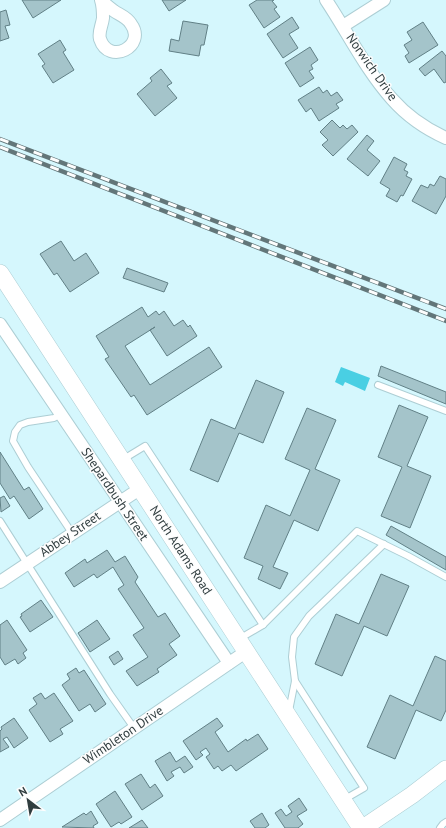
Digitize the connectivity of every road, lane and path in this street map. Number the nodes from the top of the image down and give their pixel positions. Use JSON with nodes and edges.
{"nodes":[{"id":1,"x":326,"y":0,"type":"edge"},
{"id":2,"x":384,"y":0,"type":"edge"},
{"id":3,"x":343,"y":26,"type":"junction"},
{"id":4,"x":446,"y":138,"type":"edge"},
{"id":5,"x":0,"y":273,"type":"edge"},
{"id":6,"x":0,"y":324,"type":"edge"},
{"id":7,"x":4,"y":338,"type":"edge"},
{"id":8,"x":378,"y":385,"type":"dead end"},
{"id":9,"x":446,"y":412,"type":"edge"},
{"id":10,"x":61,"y":414,"type":"junction"},
{"id":11,"x":122,"y":460,"type":"junction"},
{"id":12,"x":141,"y":488,"type":"junction"},
{"id":13,"x":120,"y":501,"type":"junction"},
{"id":14,"x":0,"y":521,"type":"edge"},
{"id":15,"x":72,"y":533,"type":"junction"},
{"id":16,"x":384,"y":544,"type":"junction"},
{"id":17,"x":27,"y":563,"type":"junction"},
{"id":18,"x":446,"y":577,"type":"edge"},
{"id":19,"x":0,"y":582,"type":"edge"},
{"id":20,"x":262,"y":625,"type":"junction"},
{"id":21,"x":243,"y":645,"type":"junction"},
{"id":22,"x":229,"y":663,"type":"junction"},
{"id":23,"x":295,"y":681,"type":"junction"},
{"id":24,"x":289,"y":715,"type":"junction"},
{"id":25,"x":134,"y":728,"type":"junction"},
{"id":26,"x":446,"y":769,"type":"edge"},
{"id":27,"x":343,"y":800,"type":"junction"},
{"id":28,"x":0,"y":820,"type":"edge"},
{"id":29,"x":446,"y":822,"type":"edge"},
{"id":30,"x":362,"y":828,"type":"edge"},
{"id":31,"x":440,"y":828,"type":"edge"}],
"edges":[{"from":1,"to":3,"type":"street","name":"Norwich Drive"},
{"from":2,"to":3,"type":"street"},
{"from":3,"to":4,"type":"street","name":"Norwich Drive"},
{"from":5,"to":11,"type":"main road","name":"North Adams Road"},
{"from":6,"to":7,"type":"street","name":"Shepardbush Street"},
{"from":7,"to":10,"type":"street","name":"Shepardbush Street"},
{"from":8,"to":9,"type":"lane"},
{"from":10,"to":13,"type":"street","name":"Shepardbush Street"},
{"from":10,"to":15,"type":"lane"},
{"from":11,"to":12,"type":"main road","name":"North Adams Road"},
{"from":11,"to":20,"type":"lane"},
{"from":12,"to":13,"type":"street","name":"Abbey Street"},
{"from":12,"to":21,"type":"main road","name":"North Adams Road"},
{"from":13,"to":15,"type":"street","name":"Abbey Street"},
{"from":13,"to":22,"type":"street","name":"Shepardbush Street"},
{"from":14,"to":17,"type":"lane"},
{"from":15,"to":17,"type":"street","name":"Abbey Street"},
{"from":16,"to":18,"type":"lane"},
{"from":16,"to":20,"type":"lane"},
{"from":16,"to":23,"type":"lane"},
{"from":17,"to":19,"type":"street","name":"Abbey Street"},
{"from":17,"to":25,"type":"lane"},
{"from":20,"to":21,"type":"lane"},
{"from":21,"to":22,"type":"street","name":"Wimbleton Drive"},
{"from":21,"to":24,"type":"main road","name":"North Adams Road"},
{"from":22,"to":25,"type":"street","name":"Wimbleton Drive"},
{"from":23,"to":24,"type":"lane"},
{"from":23,"to":27,"type":"lane"},
{"from":24,"to":27,"type":"main road","name":"North Adams Road"},
{"from":25,"to":28,"type":"street","name":"Wimbleton Drive"},
{"from":26,"to":30,"type":"main road"},
{"from":27,"to":30,"type":"main road","name":"North Adams Road"},
{"from":29,"to":31,"type":"lane"}]}
